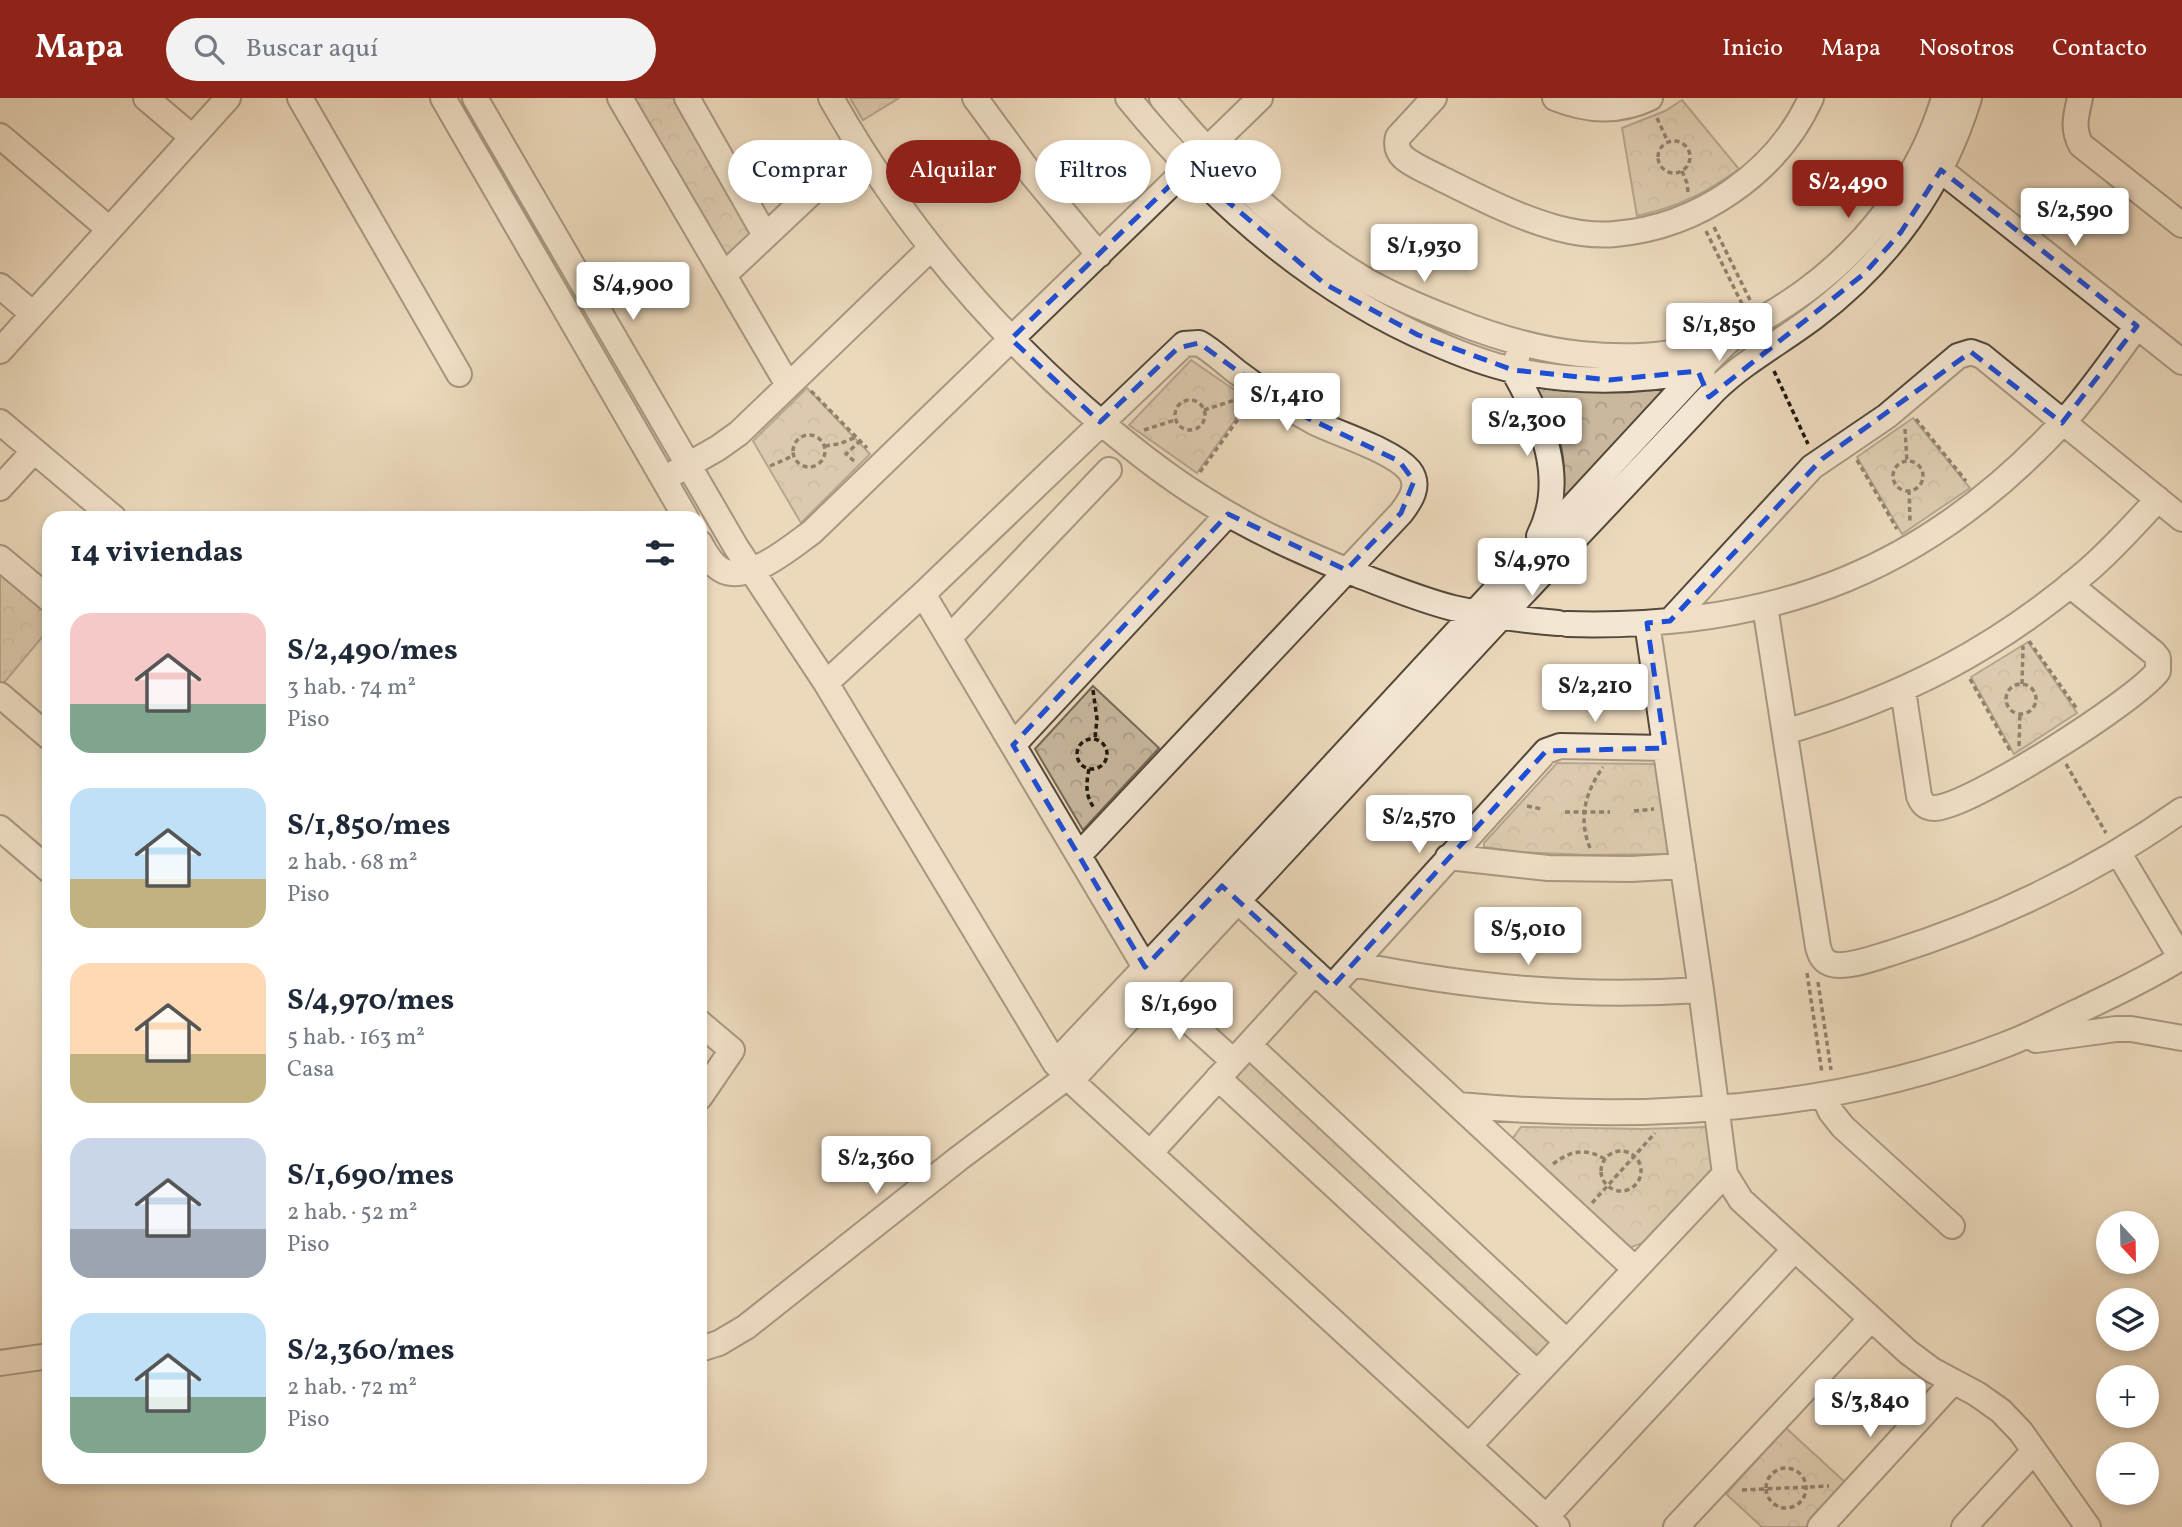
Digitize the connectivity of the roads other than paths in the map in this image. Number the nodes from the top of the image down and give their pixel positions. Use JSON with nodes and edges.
{"nodes":[{"id":1,"x":146,"y":98,"type":"edge"},
{"id":2,"x":228,"y":98,"type":"edge"},
{"id":3,"x":300,"y":98,"type":"edge"},
{"id":4,"x":443,"y":98,"type":"edge"},
{"id":5,"x":475,"y":98,"type":"edge"},
{"id":6,"x":621,"y":98,"type":"edge"},
{"id":7,"x":687,"y":98,"type":"edge"},
{"id":8,"x":831,"y":98,"type":"edge"},
{"id":9,"x":975,"y":98,"type":"edge"},
{"id":10,"x":1128,"y":98,"type":"edge"},
{"id":11,"x":1162,"y":98,"type":"edge"},
{"id":12,"x":1260,"y":98,"type":"edge"},
{"id":13,"x":1555,"y":98,"type":"edge"},
{"id":14,"x":1650,"y":98,"type":"edge"},
{"id":15,"x":1811,"y":98,"type":"edge"},
{"id":16,"x":1944,"y":98,"type":"edge"},
{"id":17,"x":1969,"y":98,"type":"edge"},
{"id":18,"x":2080,"y":98,"type":"edge"},
{"id":19,"x":1425,"y":101,"type":"edge"},
{"id":20,"x":0,"y":136,"type":"edge"},
{"id":21,"x":192,"y":137,"type":"junction"},
{"id":22,"x":856,"y":140,"type":"edge"},
{"id":23,"x":1199,"y":140,"type":"edge"},
{"id":24,"x":1216,"y":140,"type":"edge"},
{"id":25,"x":1165,"y":141,"type":"edge"},
{"id":26,"x":1931,"y":163,"type":"junction"},
{"id":27,"x":872,"y":165,"type":"edge"},
{"id":28,"x":1165,"y":190,"type":"edge"},
{"id":29,"x":799,"y":203,"type":"edge"},
{"id":30,"x":1226,"y":203,"type":"edge"},
{"id":31,"x":1262,"y":203,"type":"edge"},
{"id":32,"x":2182,"y":225,"type":"edge"},
{"id":33,"x":109,"y":229,"type":"junction"},
{"id":34,"x":765,"y":234,"type":"junction"},
{"id":35,"x":932,"y":248,"type":"junction"},
{"id":36,"x":1099,"y":255,"type":"junction"},
{"id":37,"x":724,"y":275,"type":"junction"},
{"id":38,"x":0,"y":286,"type":"edge"},
{"id":39,"x":33,"y":314,"type":"junction"},
{"id":40,"x":2137,"y":326,"type":"junction"},
{"id":41,"x":1741,"y":331,"type":"junction"},
{"id":42,"x":1011,"y":339,"type":"junction"},
{"id":43,"x":1521,"y":344,"type":"junction"},
{"id":44,"x":0,"y":351,"type":"edge"},
{"id":45,"x":1681,"y":351,"type":"junction"},
{"id":46,"x":1761,"y":354,"type":"junction"},
{"id":47,"x":2182,"y":362,"type":"edge"},
{"id":48,"x":1513,"y":370,"type":"junction"},
{"id":49,"x":1698,"y":371,"type":"junction"},
{"id":50,"x":459,"y":374,"type":"dead end"},
{"id":51,"x":792,"y":380,"type":"junction"},
{"id":52,"x":1704,"y":402,"type":"junction"},
{"id":53,"x":0,"y":422,"type":"edge"},
{"id":54,"x":1100,"y":422,"type":"junction"},
{"id":55,"x":2062,"y":423,"type":"junction"},
{"id":56,"x":34,"y":451,"type":"junction"},
{"id":57,"x":689,"y":464,"type":"junction"},
{"id":58,"x":1109,"y":470,"type":"dead end"},
{"id":59,"x":663,"y":479,"type":"junction"},
{"id":60,"x":0,"y":488,"type":"edge"},
{"id":61,"x":2158,"y":499,"type":"junction"},
{"id":62,"x":106,"y":511,"type":"edge"},
{"id":63,"x":682,"y":511,"type":"edge"},
{"id":64,"x":1228,"y":514,"type":"junction"},
{"id":65,"x":2182,"y":519,"type":"edge"},
{"id":66,"x":1533,"y":549,"type":"junction"},
{"id":67,"x":707,"y":554,"type":"edge"},
{"id":68,"x":0,"y":558,"type":"edge"},
{"id":69,"x":1346,"y":570,"type":"junction"},
{"id":70,"x":751,"y":571,"type":"junction"},
{"id":71,"x":2070,"y":585,"type":"junction"},
{"id":72,"x":42,"y":593,"type":"edge"},
{"id":73,"x":923,"y":594,"type":"junction"},
{"id":74,"x":1765,"y":606,"type":"junction"},
{"id":75,"x":1474,"y":612,"type":"junction"},
{"id":76,"x":1502,"y":617,"type":"junction"},
{"id":77,"x":1659,"y":622,"type":"junction"},
{"id":78,"x":949,"y":638,"type":"junction"},
{"id":79,"x":826,"y":683,"type":"junction"},
{"id":80,"x":1903,"y":690,"type":"junction"},
{"id":81,"x":0,"y":695,"type":"edge"},
{"id":82,"x":42,"y":731,"type":"edge"},
{"id":83,"x":1785,"y":732,"type":"junction"},
{"id":84,"x":1013,"y":745,"type":"junction"},
{"id":85,"x":1665,"y":748,"type":"junction"},
{"id":86,"x":2182,"y":810,"type":"edge"},
{"id":87,"x":0,"y":828,"type":"edge"},
{"id":88,"x":2118,"y":852,"type":"junction"},
{"id":89,"x":1079,"y":855,"type":"junction"},
{"id":90,"x":1448,"y":857,"type":"junction"},
{"id":91,"x":42,"y":864,"type":"edge"},
{"id":92,"x":1683,"y":866,"type":"junction"},
{"id":93,"x":1230,"y":893,"type":"junction"},
{"id":94,"x":2182,"y":958,"type":"edge"},
{"id":95,"x":1353,"y":964,"type":"junction"},
{"id":96,"x":1145,"y":967,"type":"junction"},
{"id":97,"x":1323,"y":980,"type":"junction"},
{"id":98,"x":1155,"y":990,"type":"junction"},
{"id":99,"x":1701,"y":990,"type":"junction"},
{"id":100,"x":707,"y":1029,"type":"edge"},
{"id":101,"x":2182,"y":1038,"type":"edge"},
{"id":102,"x":2008,"y":1044,"type":"junction"},
{"id":103,"x":1233,"y":1061,"type":"junction"},
{"id":104,"x":1064,"y":1074,"type":"junction"},
{"id":105,"x":1826,"y":1083,"type":"junction"},
{"id":106,"x":707,"y":1087,"type":"edge"},
{"id":107,"x":1459,"y":1105,"type":"junction"},
{"id":108,"x":1717,"y":1108,"type":"junction"},
{"id":109,"x":1151,"y":1152,"type":"junction"},
{"id":110,"x":1725,"y":1174,"type":"junction"},
{"id":111,"x":1952,"y":1226,"type":"dead end"},
{"id":112,"x":1794,"y":1250,"type":"junction"},
{"id":113,"x":1635,"y":1269,"type":"junction"},
{"id":114,"x":1870,"y":1320,"type":"junction"},
{"id":115,"x":1567,"y":1342,"type":"junction"},
{"id":116,"x":707,"y":1347,"type":"edge"},
{"id":117,"x":42,"y":1357,"type":"edge"},
{"id":118,"x":0,"y":1363,"type":"edge"},
{"id":119,"x":1537,"y":1373,"type":"junction"},
{"id":120,"x":1953,"y":1382,"type":"junction"},
{"id":121,"x":1469,"y":1446,"type":"junction"},
{"id":122,"x":2034,"y":1451,"type":"junction"},
{"id":123,"x":1551,"y":1522,"type":"edge"},
{"id":124,"x":1676,"y":1527,"type":"edge"},
{"id":125,"x":1820,"y":1527,"type":"edge"},
{"id":126,"x":1964,"y":1527,"type":"edge"},
{"id":127,"x":2088,"y":1527,"type":"edge"}],
"edges":[{"from":1,"to":21,"type":"street"},
{"from":2,"to":21,"type":"street"},
{"from":3,"to":50,"type":"street"},
{"from":4,"to":59,"type":"street"},
{"from":5,"to":57,"type":"street"},
{"from":6,"to":37,"type":"street"},
{"from":7,"to":34,"type":"street"},
{"from":8,"to":22,"type":"street"},
{"from":9,"to":36,"type":"street"},
{"from":10,"to":25,"type":"street"},
{"from":11,"to":23,"type":"street"},
{"from":12,"to":24,"type":"street"},
{"from":13,"to":14,"type":"street"},
{"from":15,"to":19,"type":"street"},
{"from":16,"to":26,"type":"street"},
{"from":17,"to":26,"type":"street"},
{"from":18,"to":32,"type":"street"},
{"from":20,"to":33,"type":"street"},
{"from":21,"to":33,"type":"street"},
{"from":26,"to":40,"type":"street"},
{"from":26,"to":41,"type":"street"},
{"from":26,"to":46,"type":"street"},
{"from":27,"to":35,"type":"street"},
{"from":28,"to":36,"type":"street"},
{"from":29,"to":34,"type":"street"},
{"from":30,"to":48,"type":"street"},
{"from":31,"to":43,"type":"street"},
{"from":33,"to":39,"type":"street"},
{"from":34,"to":37,"type":"street"},
{"from":35,"to":42,"type":"street"},
{"from":35,"to":51,"type":"street"},
{"from":36,"to":42,"type":"street"},
{"from":37,"to":51,"type":"street"},
{"from":38,"to":39,"type":"street"},
{"from":39,"to":44,"type":"street"},
{"from":40,"to":47,"type":"street"},
{"from":40,"to":55,"type":"street"},
{"from":41,"to":45,"type":"street"},
{"from":41,"to":49,"type":"street"},
{"from":42,"to":54,"type":"street"},
{"from":42,"to":70,"type":"street"},
{"from":43,"to":45,"type":"street"},
{"from":43,"to":48,"type":"street"},
{"from":45,"to":49,"type":"street"},
{"from":46,"to":49,"type":"street"},
{"from":46,"to":52,"type":"street"},
{"from":48,"to":49,"type":"street"},
{"from":48,"to":66,"type":"street"},
{"from":49,"to":52,"type":"street"},
{"from":49,"to":66,"type":"street"},
{"from":51,"to":57,"type":"street"},
{"from":52,"to":76,"type":"street"},
{"from":53,"to":56,"type":"street"},
{"from":54,"to":64,"type":"street"},
{"from":54,"to":69,"type":"street"},
{"from":54,"to":73,"type":"street"},
{"from":55,"to":61,"type":"street"},
{"from":55,"to":74,"type":"street"},
{"from":55,"to":77,"type":"street"},
{"from":56,"to":60,"type":"street"},
{"from":56,"to":62,"type":"street"},
{"from":57,"to":59,"type":"street"},
{"from":57,"to":70,"type":"street"},
{"from":58,"to":78,"type":"street"},
{"from":59,"to":63,"type":"street"},
{"from":61,"to":65,"type":"street"},
{"from":61,"to":71,"type":"street"},
{"from":64,"to":69,"type":"street"},
{"from":64,"to":84,"type":"street"},
{"from":66,"to":75,"type":"street"},
{"from":67,"to":70,"type":"street"},
{"from":68,"to":72,"type":"street"},
{"from":69,"to":75,"type":"street"},
{"from":69,"to":89,"type":"street"},
{"from":70,"to":79,"type":"street"},
{"from":71,"to":80,"type":"street"},
{"from":71,"to":80,"type":"street"},
{"from":73,"to":78,"type":"street"},
{"from":73,"to":79,"type":"street"},
{"from":74,"to":77,"type":"street"},
{"from":74,"to":83,"type":"street"},
{"from":75,"to":76,"type":"street"},
{"from":75,"to":93,"type":"street"},
{"from":76,"to":77,"type":"street"},
{"from":76,"to":93,"type":"street"},
{"from":77,"to":85,"type":"street"},
{"from":78,"to":84,"type":"street"},
{"from":79,"to":104,"type":"street"},
{"from":80,"to":83,"type":"street"},
{"from":81,"to":82,"type":"street"},
{"from":83,"to":88,"type":"street"},
{"from":84,"to":89,"type":"street"},
{"from":85,"to":90,"type":"street"},
{"from":85,"to":92,"type":"street"},
{"from":86,"to":88,"type":"street"},
{"from":87,"to":91,"type":"street"},
{"from":88,"to":94,"type":"street"},
{"from":89,"to":96,"type":"street"},
{"from":90,"to":92,"type":"street"},
{"from":90,"to":95,"type":"street"},
{"from":92,"to":99,"type":"street"},
{"from":93,"to":96,"type":"street"},
{"from":93,"to":97,"type":"street"},
{"from":93,"to":98,"type":"street"},
{"from":94,"to":102,"type":"street"},
{"from":95,"to":97,"type":"street"},
{"from":95,"to":99,"type":"street"},
{"from":96,"to":98,"type":"street"},
{"from":96,"to":104,"type":"street"},
{"from":97,"to":103,"type":"street"},
{"from":97,"to":107,"type":"street"},
{"from":98,"to":103,"type":"street"},
{"from":98,"to":104,"type":"street"},
{"from":99,"to":108,"type":"street"},
{"from":100,"to":106,"type":"street"},
{"from":101,"to":102,"type":"street"},
{"from":102,"to":105,"type":"street"},
{"from":103,"to":109,"type":"street"},
{"from":103,"to":115,"type":"street"},
{"from":103,"to":119,"type":"street"},
{"from":104,"to":109,"type":"street"},
{"from":104,"to":116,"type":"street"},
{"from":105,"to":108,"type":"street"},
{"from":105,"to":111,"type":"street"},
{"from":107,"to":108,"type":"street"},
{"from":107,"to":113,"type":"street"},
{"from":108,"to":110,"type":"street"},
{"from":109,"to":121,"type":"street"},
{"from":110,"to":112,"type":"street"},
{"from":110,"to":113,"type":"street"},
{"from":112,"to":114,"type":"street"},
{"from":112,"to":123,"type":"street"},
{"from":113,"to":115,"type":"street"},
{"from":114,"to":120,"type":"street"},
{"from":114,"to":124,"type":"street"},
{"from":115,"to":119,"type":"street"},
{"from":117,"to":118,"type":"street"},
{"from":119,"to":121,"type":"street"},
{"from":120,"to":122,"type":"street"},
{"from":120,"to":125,"type":"street"},
{"from":121,"to":123,"type":"street"},
{"from":122,"to":126,"type":"street"},
{"from":122,"to":127,"type":"street"}]}
